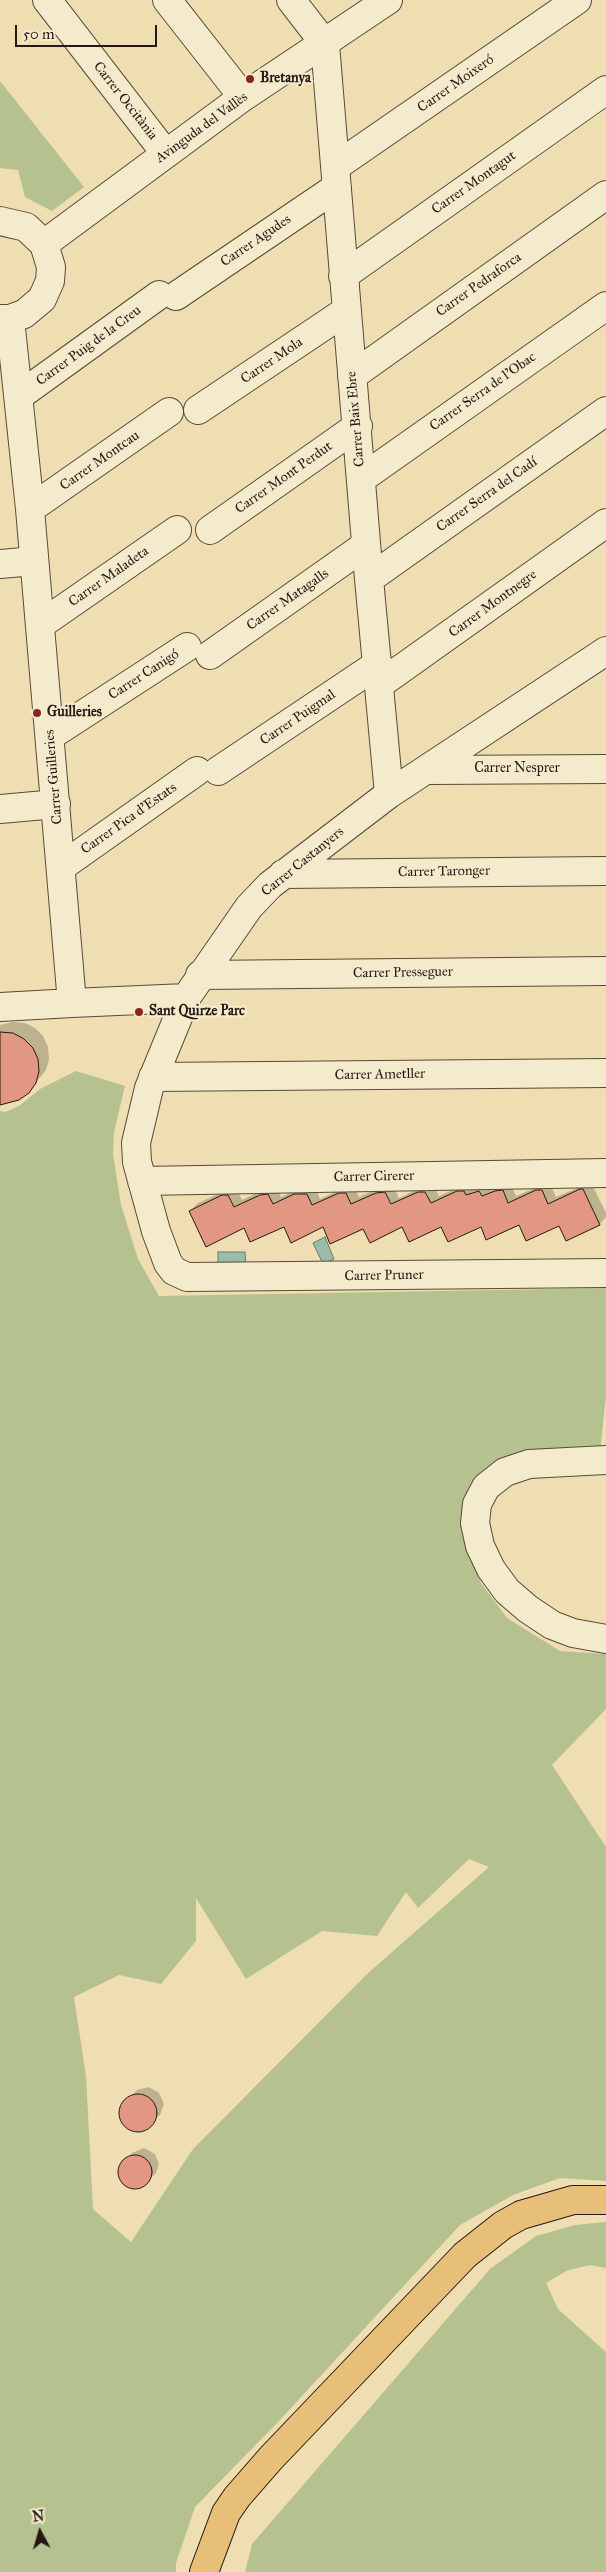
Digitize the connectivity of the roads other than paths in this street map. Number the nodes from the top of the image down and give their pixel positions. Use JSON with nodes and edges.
{"nodes":[{"id":1,"x":47,"y":0,"type":"edge"},
{"id":2,"x":167,"y":0,"type":"edge"},
{"id":3,"x":291,"y":0,"type":"edge"},
{"id":4,"x":388,"y":0,"type":"edge"},
{"id":5,"x":577,"y":0,"type":"edge"},
{"id":6,"x":325,"y":44,"type":"junction"},
{"id":7,"x":606,"y":90,"type":"edge"},
{"id":8,"x":243,"y":97,"type":"junction"},
{"id":9,"x":166,"y":154,"type":"junction"},
{"id":10,"x":336,"y":177,"type":"junction"},
{"id":11,"x":606,"y":195,"type":"edge"},
{"id":12,"x":0,"y":221,"type":"edge"},
{"id":13,"x":44,"y":244,"type":"junction"},
{"id":14,"x":343,"y":276,"type":"junction"},
{"id":15,"x":167,"y":296,"type":"joint"},
{"id":16,"x":606,"y":306,"type":"edge"},
{"id":17,"x":346,"y":311,"type":"junction"},
{"id":18,"x":5,"y":319,"type":"edge"},
{"id":19,"x":352,"y":376,"type":"junction"},
{"id":20,"x":18,"y":396,"type":"junction"},
{"id":21,"x":198,"y":410,"type":"dead end"},
{"id":22,"x":606,"y":411,"type":"edge"},
{"id":23,"x":169,"y":412,"type":"dead end"},
{"id":24,"x":358,"y":426,"type":"junction"},
{"id":25,"x":361,"y":479,"type":"junction"},
{"id":26,"x":30,"y":509,"type":"junction"},
{"id":27,"x":606,"y":523,"type":"edge"},
{"id":28,"x":178,"y":530,"type":"dead end"},
{"id":29,"x":210,"y":530,"type":"dead end"},
{"id":30,"x":366,"y":545,"type":"junction"},
{"id":31,"x":34,"y":561,"type":"junction"},
{"id":32,"x":0,"y":564,"type":"edge"},
{"id":33,"x":368,"y":580,"type":"junction"},
{"id":34,"x":40,"y":625,"type":"junction"},
{"id":35,"x":606,"y":650,"type":"edge"},
{"id":36,"x":199,"y":651,"type":"joint"},
{"id":37,"x":593,"y":670,"type":"edge"},
{"id":38,"x":379,"y":674,"type":"junction"},
{"id":39,"x":50,"y":736,"type":"junction"},
{"id":40,"x":606,"y":769,"type":"edge"},
{"id":41,"x":428,"y":770,"type":"junction"},
{"id":42,"x":208,"y":771,"type":"joint"},
{"id":43,"x":389,"y":794,"type":"junction"},
{"id":44,"x":56,"y":804,"type":"junction"},
{"id":45,"x":0,"y":809,"type":"edge"},
{"id":46,"x":61,"y":867,"type":"junction"},
{"id":47,"x":606,"y":871,"type":"edge"},
{"id":48,"x":282,"y":874,"type":"junction"},
{"id":49,"x":606,"y":971,"type":"edge"},
{"id":50,"x":200,"y":975,"type":"junction"},
{"id":51,"x":186,"y":998,"type":"junction"},
{"id":52,"x":72,"y":1003,"type":"junction"},
{"id":53,"x":0,"y":1006,"type":"edge"},
{"id":54,"x":606,"y":1073,"type":"edge"},
{"id":55,"x":153,"y":1077,"type":"junction"},
{"id":56,"x":606,"y":1173,"type":"edge"},
{"id":57,"x":142,"y":1181,"type":"junction"},
{"id":58,"x":168,"y":1263,"type":"joint"},
{"id":59,"x":606,"y":1273,"type":"edge"},
{"id":60,"x":606,"y":1460,"type":"edge"},
{"id":61,"x":606,"y":1638,"type":"edge"},
{"id":62,"x":606,"y":2200,"type":"edge"},
{"id":63,"x":204,"y":2572,"type":"edge"}],
"edges":[{"from":1,"to":9,"type":"street","name":"Carrer Occitània"},
{"from":2,"to":8,"type":"street"},
{"from":3,"to":6,"type":"street"},
{"from":4,"to":6,"type":"street","name":"Avinguda del Vallès"},
{"from":5,"to":10,"type":"street","name":"Carrer Moixeró"},
{"from":6,"to":8,"type":"street","name":"Avinguda del Vallès"},
{"from":6,"to":10,"type":"street","name":"Carrer Baix Ebre"},
{"from":7,"to":14,"type":"street","name":"Carrer Montagut"},
{"from":8,"to":9,"type":"street","name":"Avinguda del Vallès"},
{"from":9,"to":13,"type":"street","name":"Avinguda del Vallès"},
{"from":10,"to":14,"type":"street","name":"Carrer Baix Ebre"},
{"from":10,"to":15,"type":"street","name":"Carrer Agudes"},
{"from":11,"to":19,"type":"street","name":"Carrer Pedraforca"},
{"from":12,"to":13,"type":"street"},
{"from":13,"to":18,"type":"street"},
{"from":14,"to":17,"type":"street","name":"Carrer Baix Ebre"},
{"from":15,"to":20,"type":"street","name":"Carrer Puig de la Creu"},
{"from":16,"to":25,"type":"street","name":"Carrer Serra de l'Obac"},
{"from":17,"to":19,"type":"street","name":"Carrer Baix Ebre"},
{"from":17,"to":21,"type":"street","name":"Carrer Mola"},
{"from":18,"to":20,"type":"street","name":"Carrer Guilleries"},
{"from":19,"to":24,"type":"street","name":"Carrer Baix Ebre"},
{"from":20,"to":26,"type":"street","name":"Carrer Guilleries"},
{"from":22,"to":33,"type":"street","name":"Carrer Serra del Cadí"},
{"from":23,"to":26,"type":"street","name":"Carrer Montcau"},
{"from":24,"to":25,"type":"street","name":"Carrer Baix Ebre"},
{"from":24,"to":29,"type":"street","name":"Carrer Mont Perdut"},
{"from":25,"to":30,"type":"street","name":"Carrer Baix Ebre"},
{"from":26,"to":31,"type":"street","name":"Carrer Guilleries"},
{"from":27,"to":38,"type":"street","name":"Carrer Montnegre"},
{"from":28,"to":34,"type":"street","name":"Carrer Maladeta"},
{"from":30,"to":33,"type":"street","name":"Carrer Baix Ebre"},
{"from":30,"to":36,"type":"street","name":"Carrer Matagalls"},
{"from":31,"to":32,"type":"street"},
{"from":31,"to":34,"type":"street","name":"Carrer Guilleries"},
{"from":33,"to":38,"type":"street","name":"Carrer Baix Ebre"},
{"from":34,"to":39,"type":"street","name":"Carrer Guilleries"},
{"from":35,"to":37,"type":"street","name":"Carrer Castanyers"},
{"from":36,"to":39,"type":"street","name":"Carrer Canigó"},
{"from":37,"to":41,"type":"street","name":"Carrer Castanyers"},
{"from":38,"to":42,"type":"street","name":"Carrer Puigmal"},
{"from":38,"to":43,"type":"street","name":"Carrer Baix Ebre"},
{"from":39,"to":44,"type":"street","name":"Carrer Guilleries"},
{"from":40,"to":41,"type":"street","name":"Carrer Nesprer"},
{"from":41,"to":43,"type":"street","name":"Carrer Castanyers"},
{"from":42,"to":46,"type":"street","name":"Carrer Pica d'Estats"},
{"from":43,"to":48,"type":"street","name":"Carrer Castanyers"},
{"from":44,"to":45,"type":"street"},
{"from":44,"to":46,"type":"street","name":"Carrer Guilleries"},
{"from":46,"to":52,"type":"street","name":"Carrer Guilleries"},
{"from":47,"to":48,"type":"street","name":"Carrer Taronger"},
{"from":48,"to":50,"type":"street","name":"Carrer Castanyers"},
{"from":49,"to":50,"type":"street","name":"Carrer Presseguer"},
{"from":50,"to":51,"type":"street","name":"Carrer Castanyers"},
{"from":51,"to":52,"type":"street"},
{"from":51,"to":55,"type":"street","name":"Carrer Castanyers"},
{"from":52,"to":53,"type":"street"},
{"from":54,"to":55,"type":"street","name":"Carrer Ametller"},
{"from":55,"to":57,"type":"street","name":"Carrer Castanyers"},
{"from":56,"to":57,"type":"street","name":"Carrer Cirerer"},
{"from":57,"to":58,"type":"street","name":"Carrer Castanyers"},
{"from":58,"to":59,"type":"street","name":"Carrer Pruner"},
{"from":60,"to":61,"type":"street"},
{"from":62,"to":63,"type":"main road"}]}
